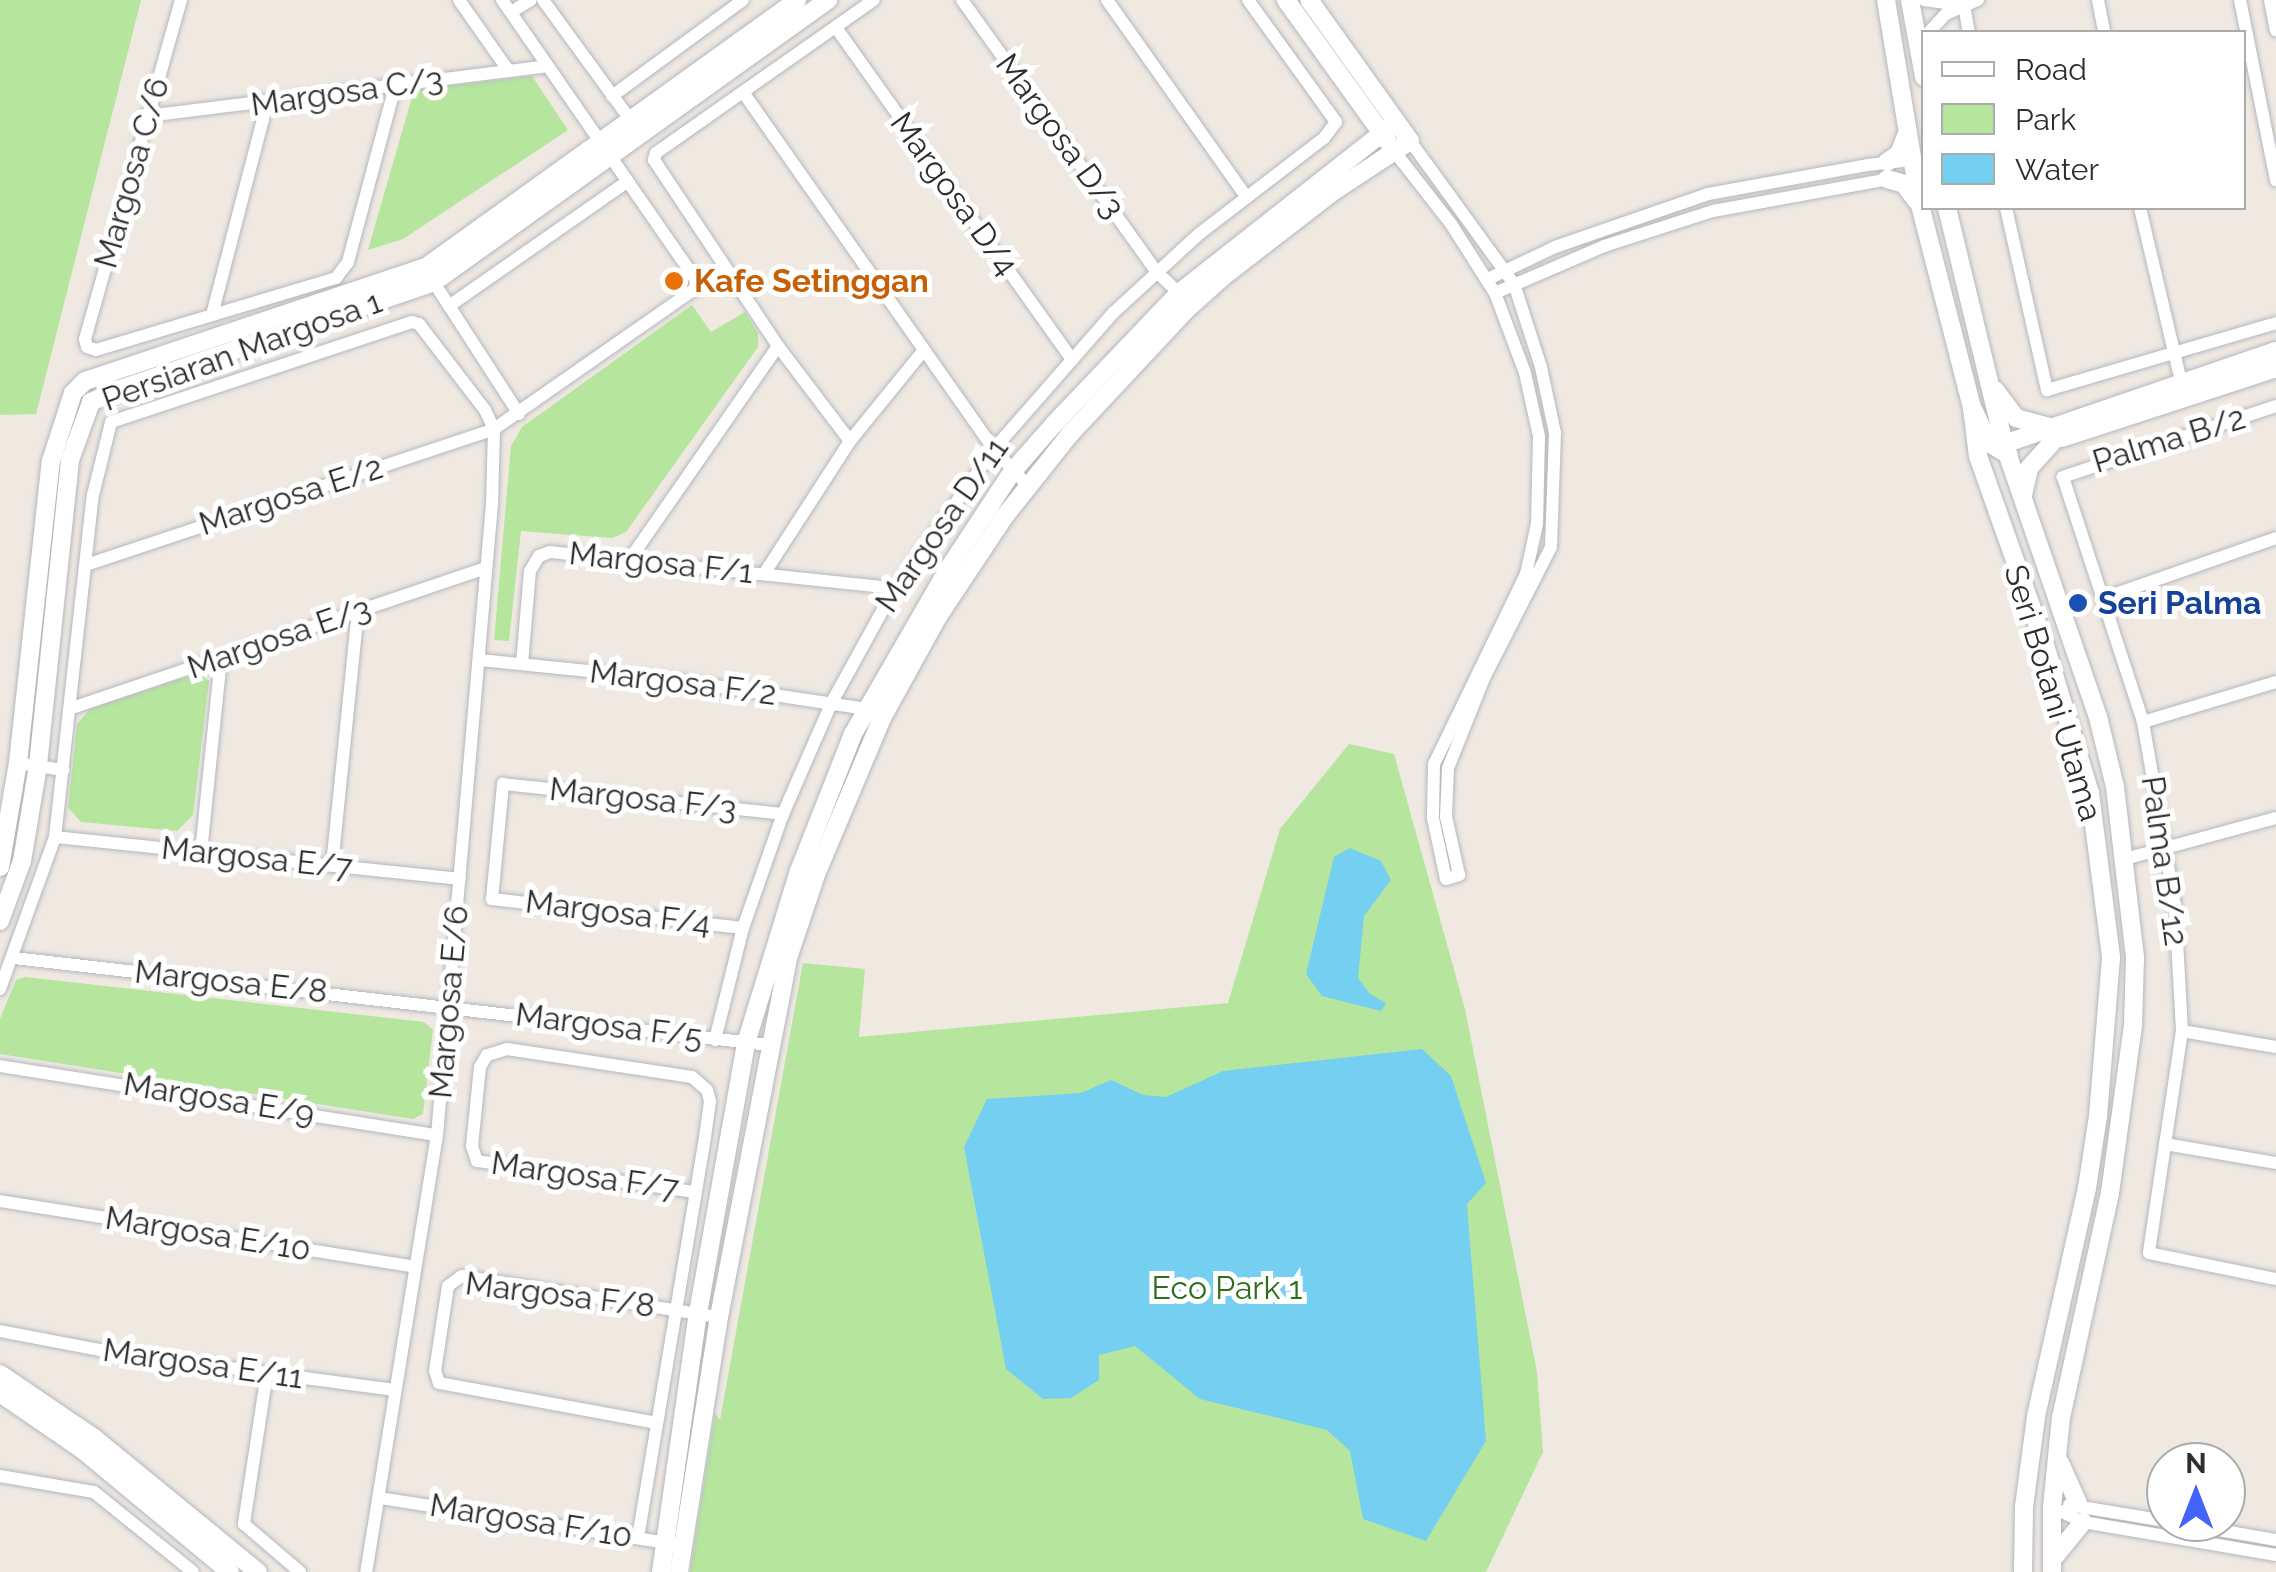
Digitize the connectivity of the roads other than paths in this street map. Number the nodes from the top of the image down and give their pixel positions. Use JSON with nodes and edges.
{"nodes":[{"id":1,"x":181,"y":0,"type":"edge"},
{"id":2,"x":460,"y":0,"type":"edge"},
{"id":3,"x":502,"y":0,"type":"edge"},
{"id":4,"x":531,"y":0,"type":"edge"},
{"id":5,"x":543,"y":0,"type":"edge"},
{"id":6,"x":744,"y":0,"type":"edge"},
{"id":7,"x":798,"y":0,"type":"edge"},
{"id":8,"x":828,"y":0,"type":"edge"},
{"id":9,"x":874,"y":0,"type":"edge"},
{"id":10,"x":962,"y":0,"type":"edge"},
{"id":11,"x":1106,"y":0,"type":"edge"},
{"id":12,"x":1248,"y":0,"type":"edge"},
{"id":13,"x":1286,"y":0,"type":"edge"},
{"id":14,"x":1309,"y":0,"type":"edge"},
{"id":15,"x":1886,"y":0,"type":"edge"},
{"id":16,"x":1910,"y":0,"type":"edge"},
{"id":17,"x":1924,"y":0,"type":"edge"},
{"id":18,"x":1978,"y":0,"type":"edge"},
{"id":19,"x":2098,"y":0,"type":"edge"},
{"id":20,"x":2240,"y":0,"type":"edge"},
{"id":21,"x":2270,"y":0,"type":"edge"},
{"id":22,"x":1964,"y":5,"type":"junction"},
{"id":23,"x":511,"y":12,"type":"junction"},
{"id":24,"x":837,"y":29,"type":"junction"},
{"id":25,"x":1931,"y":30,"type":"edge"},
{"id":26,"x":1969,"y":30,"type":"edge"},
{"id":27,"x":2104,"y":30,"type":"edge"},
{"id":28,"x":2276,"y":30,"type":"edge"},
{"id":29,"x":1921,"y":60,"type":"edge"},
{"id":30,"x":546,"y":66,"type":"junction"},
{"id":31,"x":508,"y":70,"type":"junction"},
{"id":32,"x":395,"y":86,"type":"junction"},
{"id":33,"x":745,"y":95,"type":"junction"},
{"id":34,"x":612,"y":96,"type":"junction"},
{"id":35,"x":267,"y":104,"type":"junction"},
{"id":36,"x":148,"y":116,"type":"junction"},
{"id":37,"x":629,"y":118,"type":"junction"},
{"id":38,"x":1388,"y":127,"type":"junction"},
{"id":39,"x":1907,"y":133,"type":"junction"},
{"id":40,"x":1402,"y":146,"type":"junction"},
{"id":41,"x":603,"y":148,"type":"junction"},
{"id":42,"x":1918,"y":167,"type":"edge"},
{"id":43,"x":1887,"y":171,"type":"junction"},
{"id":44,"x":2276,"y":180,"type":"edge"},
{"id":45,"x":628,"y":181,"type":"junction"},
{"id":46,"x":1708,"y":194,"type":"junction"},
{"id":47,"x":1248,"y":198,"type":"junction"},
{"id":48,"x":1920,"y":205,"type":"junction"},
{"id":49,"x":1921,"y":209,"type":"edge"},
{"id":50,"x":1921,"y":210,"type":"edge"},
{"id":51,"x":1947,"y":210,"type":"edge"},
{"id":52,"x":2006,"y":210,"type":"edge"},
{"id":53,"x":2140,"y":210,"type":"edge"},
{"id":54,"x":1713,"y":211,"type":"junction"},
{"id":55,"x":1555,"y":247,"type":"junction"},
{"id":56,"x":1560,"y":263,"type":"junction"},
{"id":57,"x":1506,"y":270,"type":"junction"},
{"id":58,"x":1158,"y":272,"type":"junction"},
{"id":59,"x":430,"y":274,"type":"junction"},
{"id":60,"x":1488,"y":279,"type":"junction"},
{"id":61,"x":1514,"y":284,"type":"junction"},
{"id":62,"x":1179,"y":293,"type":"junction"},
{"id":63,"x":1495,"y":293,"type":"junction"},
{"id":64,"x":449,"y":306,"type":"junction"},
{"id":65,"x":212,"y":315,"type":"junction"},
{"id":66,"x":2276,"y":323,"type":"edge"},
{"id":67,"x":778,"y":346,"type":"junction"},
{"id":68,"x":924,"y":350,"type":"junction"},
{"id":69,"x":2276,"y":351,"type":"edge"},
{"id":70,"x":2173,"y":354,"type":"junction"},
{"id":71,"x":1072,"y":358,"type":"junction"},
{"id":72,"x":2276,"y":368,"type":"edge"},
{"id":73,"x":1987,"y":377,"type":"junction"},
{"id":74,"x":2182,"y":389,"type":"junction"},
{"id":75,"x":2276,"y":406,"type":"edge"},
{"id":76,"x":1972,"y":408,"type":"junction"},
{"id":77,"x":519,"y":414,"type":"junction"},
{"id":78,"x":494,"y":428,"type":"junction"},
{"id":79,"x":2054,"y":434,"type":"junction"},
{"id":80,"x":850,"y":441,"type":"junction"},
{"id":81,"x":994,"y":449,"type":"junction"},
{"id":82,"x":2004,"y":451,"type":"junction"},
{"id":83,"x":1012,"y":472,"type":"junction"},
{"id":84,"x":2063,"y":476,"type":"joint"},
{"id":85,"x":1028,"y":486,"type":"junction"},
{"id":86,"x":2022,"y":498,"type":"junction"},
{"id":87,"x":1994,"y":510,"type":"junction"},
{"id":88,"x":1538,"y":515,"type":"junction"},
{"id":89,"x":1553,"y":515,"type":"junction"},
{"id":90,"x":2276,"y":538,"type":"edge"},
{"id":91,"x":1534,"y":546,"type":"junction"},
{"id":92,"x":1550,"y":546,"type":"junction"},
{"id":93,"x":630,"y":559,"type":"junction"},
{"id":94,"x":89,"y":564,"type":"junction"},
{"id":95,"x":486,"y":568,"type":"junction"},
{"id":96,"x":764,"y":574,"type":"junction"},
{"id":97,"x":894,"y":588,"type":"junction"},
{"id":98,"x":2104,"y":598,"type":"junction"},
{"id":99,"x":358,"y":612,"type":"junction"},
{"id":100,"x":221,"y":658,"type":"junction"},
{"id":101,"x":480,"y":660,"type":"junction"},
{"id":102,"x":522,"y":664,"type":"junction"},
{"id":103,"x":2276,"y":682,"type":"edge"},
{"id":104,"x":832,"y":702,"type":"junction"},
{"id":105,"x":72,"y":708,"type":"junction"},
{"id":106,"x":875,"y":712,"type":"junction"},
{"id":107,"x":2143,"y":722,"type":"junction"},
{"id":108,"x":18,"y":763,"type":"junction"},
{"id":109,"x":38,"y":766,"type":"junction"},
{"id":110,"x":63,"y":770,"type":"junction"},
{"id":111,"x":783,"y":814,"type":"junction"},
{"id":112,"x":2276,"y":818,"type":"edge"},
{"id":113,"x":55,"y":837,"type":"junction"},
{"id":114,"x":2168,"y":850,"type":"junction"},
{"id":115,"x":200,"y":852,"type":"junction"},
{"id":116,"x":2125,"y":859,"type":"junction"},
{"id":117,"x":0,"y":866,"type":"edge"},
{"id":118,"x":332,"y":866,"type":"junction"},
{"id":119,"x":460,"y":879,"type":"junction"},
{"id":120,"x":492,"y":899,"type":"joint"},
{"id":121,"x":0,"y":921,"type":"edge"},
{"id":122,"x":744,"y":928,"type":"junction"},
{"id":123,"x":14,"y":958,"type":"junction"},
{"id":124,"x":0,"y":989,"type":"edge"},
{"id":125,"x":449,"y":1006,"type":"junction"},
{"id":126,"x":2182,"y":1031,"type":"junction"},
{"id":127,"x":715,"y":1040,"type":"junction"},
{"id":128,"x":746,"y":1043,"type":"junction"},
{"id":129,"x":769,"y":1044,"type":"junction"},
{"id":130,"x":2276,"y":1047,"type":"edge"},
{"id":131,"x":0,"y":1066,"type":"edge"},
{"id":132,"x":437,"y":1134,"type":"junction"},
{"id":133,"x":2166,"y":1144,"type":"junction"},
{"id":134,"x":2276,"y":1163,"type":"edge"},
{"id":135,"x":695,"y":1192,"type":"junction"},
{"id":136,"x":0,"y":1201,"type":"edge"},
{"id":137,"x":415,"y":1267,"type":"junction"},
{"id":138,"x":2276,"y":1278,"type":"edge"},
{"id":139,"x":675,"y":1310,"type":"junction"},
{"id":140,"x":698,"y":1313,"type":"junction"},
{"id":141,"x":719,"y":1316,"type":"junction"},
{"id":142,"x":6,"y":1334,"type":"edge"},
{"id":143,"x":266,"y":1373,"type":"junction"},
{"id":144,"x":0,"y":1374,"type":"edge"},
{"id":145,"x":394,"y":1390,"type":"junction"},
{"id":146,"x":0,"y":1393,"type":"edge"},
{"id":147,"x":657,"y":1423,"type":"junction"},
{"id":148,"x":2034,"y":1438,"type":"junction"},
{"id":149,"x":2058,"y":1452,"type":"junction"},
{"id":150,"x":0,"y":1476,"type":"edge"},
{"id":151,"x":380,"y":1498,"type":"junction"},
{"id":152,"x":2052,"y":1508,"type":"junction"},
{"id":153,"x":2080,"y":1513,"type":"junction"},
{"id":154,"x":2146,"y":1519,"type":"edge"},
{"id":155,"x":2024,"y":1532,"type":"junction"},
{"id":156,"x":2246,"y":1535,"type":"edge"},
{"id":157,"x":638,"y":1538,"type":"junction"},
{"id":158,"x":2276,"y":1540,"type":"edge"},
{"id":159,"x":675,"y":1544,"type":"junction"},
{"id":160,"x":2276,"y":1556,"type":"edge"},
{"id":161,"x":2052,"y":1567,"type":"edge"},
{"id":162,"x":194,"y":1572,"type":"edge"},
{"id":163,"x":230,"y":1572,"type":"edge"},
{"id":164,"x":258,"y":1572,"type":"edge"},
{"id":165,"x":300,"y":1572,"type":"edge"},
{"id":166,"x":366,"y":1572,"type":"edge"},
{"id":167,"x":662,"y":1572,"type":"edge"},
{"id":168,"x":678,"y":1572,"type":"edge"},
{"id":169,"x":2023,"y":1572,"type":"edge"}],
"edges":[{"from":1,"to":36,"type":"street","name":"Margosa C/6"},
{"from":2,"to":31,"type":"street"},
{"from":3,"to":23,"type":"street"},
{"from":4,"to":23,"type":"street"},
{"from":5,"to":34,"type":"street"},
{"from":6,"to":34,"type":"street"},
{"from":7,"to":37,"type":"street","name":"Persiaran Margosa 1"},
{"from":8,"to":41,"type":"street","name":"Persiaran Margosa 1"},
{"from":9,"to":24,"type":"street"},
{"from":10,"to":58,"type":"street","name":"Margosa D/3"},
{"from":11,"to":47,"type":"street"},
{"from":12,"to":47,"type":"street","name":"Margosa D/11"},
{"from":13,"to":38,"type":"street"},
{"from":14,"to":38,"type":"street"},
{"from":15,"to":39,"type":"street","name":"Seri Botani Utama"},
{"from":16,"to":29,"type":"street"},
{"from":17,"to":22,"type":"street"},
{"from":18,"to":22,"type":"street"},
{"from":19,"to":27,"type":"street"},
{"from":20,"to":44,"type":"street"},
{"from":21,"to":28,"type":"street"},
{"from":22,"to":25,"type":"street"},
{"from":22,"to":26,"type":"street"},
{"from":23,"to":30,"type":"street"},
{"from":24,"to":33,"type":"street"},
{"from":24,"to":71,"type":"street","name":"Margosa D/4"},
{"from":30,"to":31,"type":"street","name":"Margosa C/3"},
{"from":30,"to":41,"type":"street"},
{"from":31,"to":32,"type":"street","name":"Margosa C/3"},
{"from":32,"to":35,"type":"street","name":"Margosa C/3"},
{"from":32,"to":65,"type":"street"},
{"from":33,"to":67,"type":"street"},
{"from":33,"to":68,"type":"street"},
{"from":34,"to":37,"type":"street"},
{"from":35,"to":36,"type":"street","name":"Margosa C/3"},
{"from":35,"to":65,"type":"street"},
{"from":36,"to":65,"type":"street","name":"Margosa C/6"},
{"from":37,"to":41,"type":"street","name":"Persiaran Margosa 1"},
{"from":38,"to":40,"type":"street"},
{"from":38,"to":62,"type":"street"},
{"from":39,"to":42,"type":"street","name":"Seri Botani Utama"},
{"from":39,"to":43,"type":"street"},
{"from":40,"to":57,"type":"street"},
{"from":40,"to":60,"type":"street"},
{"from":40,"to":85,"type":"street"},
{"from":41,"to":45,"type":"street"},
{"from":41,"to":59,"type":"street","name":"Persiaran Margosa 1"},
{"from":42,"to":43,"type":"street"},
{"from":42,"to":48,"type":"street","name":"Seri Botani Utama"},
{"from":43,"to":46,"type":"street"},
{"from":43,"to":48,"type":"street"},
{"from":43,"to":54,"type":"street"},
{"from":45,"to":64,"type":"street"},
{"from":45,"to":77,"type":"street","name":"Margosa E/2"},
{"from":46,"to":54,"type":"street"},
{"from":46,"to":55,"type":"street"},
{"from":47,"to":58,"type":"street","name":"Margosa D/11"},
{"from":48,"to":49,"type":"street","name":"Seri Botani Utama"},
{"from":50,"to":76,"type":"street","name":"Seri Botani Utama"},
{"from":51,"to":73,"type":"street","name":"Seri Botani Utama"},
{"from":52,"to":70,"type":"street"},
{"from":53,"to":70,"type":"street"},
{"from":54,"to":56,"type":"street"},
{"from":55,"to":56,"type":"street"},
{"from":55,"to":57,"type":"street"},
{"from":56,"to":61,"type":"street"},
{"from":57,"to":60,"type":"street"},
{"from":57,"to":61,"type":"street"},
{"from":58,"to":62,"type":"street","name":"Margosa D/3"},
{"from":58,"to":71,"type":"street","name":"Margosa D/11"},
{"from":59,"to":64,"type":"street"},
{"from":59,"to":108,"type":"street","name":"Persiaran Margosa 1"},
{"from":59,"to":109,"type":"street","name":"Persiaran Margosa 1"},
{"from":60,"to":63,"type":"street"},
{"from":61,"to":63,"type":"street"},
{"from":61,"to":89,"type":"street"},
{"from":62,"to":83,"type":"street"},
{"from":63,"to":88,"type":"street"},
{"from":64,"to":77,"type":"street"},
{"from":66,"to":70,"type":"street"},
{"from":67,"to":80,"type":"street"},
{"from":67,"to":93,"type":"street"},
{"from":68,"to":80,"type":"street"},
{"from":68,"to":81,"type":"street"},
{"from":69,"to":74,"type":"street"},
{"from":70,"to":74,"type":"street"},
{"from":71,"to":81,"type":"street","name":"Margosa D/11"},
{"from":72,"to":74,"type":"street"},
{"from":73,"to":79,"type":"street"},
{"from":73,"to":82,"type":"street","name":"Seri Botani Utama"},
{"from":74,"to":79,"type":"street"},
{"from":75,"to":84,"type":"street","name":"Palma B/2"},
{"from":76,"to":82,"type":"street"},
{"from":76,"to":87,"type":"street","name":"Seri Botani Utama"},
{"from":77,"to":78,"type":"street","name":"Margosa E/2"},
{"from":78,"to":94,"type":"street","name":"Margosa E/2"},
{"from":78,"to":94,"type":"street"},
{"from":78,"to":95,"type":"street","name":"Margosa E/6"},
{"from":79,"to":82,"type":"street"},
{"from":79,"to":86,"type":"street"},
{"from":80,"to":96,"type":"street"},
{"from":81,"to":83,"type":"street"},
{"from":81,"to":97,"type":"street","name":"Margosa D/11"},
{"from":82,"to":86,"type":"street","name":"Seri Botani Utama"},
{"from":82,"to":87,"type":"street"},
{"from":83,"to":85,"type":"street"},
{"from":83,"to":106,"type":"street"},
{"from":84,"to":98,"type":"street","name":"Palma B/12"},
{"from":85,"to":106,"type":"street"},
{"from":86,"to":116,"type":"street","name":"Seri Botani Utama"},
{"from":87,"to":148,"type":"street","name":"Seri Botani Utama"},
{"from":88,"to":89,"type":"street"},
{"from":88,"to":91,"type":"street"},
{"from":89,"to":92,"type":"street"},
{"from":90,"to":98,"type":"street"},
{"from":91,"to":92,"type":"street"},
{"from":91,"to":92,"type":"street"},
{"from":93,"to":96,"type":"street","name":"Margosa F/1"},
{"from":93,"to":102,"type":"street","name":"Margosa F/1"},
{"from":94,"to":105,"type":"street"},
{"from":95,"to":99,"type":"street","name":"Margosa E/3"},
{"from":95,"to":101,"type":"street","name":"Margosa E/6"},
{"from":96,"to":97,"type":"street","name":"Margosa F/1"},
{"from":97,"to":104,"type":"street","name":"Margosa D/11"},
{"from":98,"to":107,"type":"street","name":"Palma B/12"},
{"from":99,"to":100,"type":"street","name":"Margosa E/3"},
{"from":99,"to":118,"type":"street"},
{"from":100,"to":105,"type":"street","name":"Margosa E/3"},
{"from":100,"to":115,"type":"street"},
{"from":101,"to":102,"type":"street","name":"Margosa F/2"},
{"from":101,"to":119,"type":"street","name":"Margosa E/6"},
{"from":102,"to":104,"type":"street","name":"Margosa F/2"},
{"from":103,"to":107,"type":"street"},
{"from":104,"to":106,"type":"street","name":"Margosa F/2"},
{"from":104,"to":111,"type":"street","name":"Margosa D/11"},
{"from":105,"to":110,"type":"street"},
{"from":106,"to":128,"type":"street"},
{"from":106,"to":129,"type":"street"},
{"from":107,"to":114,"type":"street","name":"Palma B/12"},
{"from":108,"to":109,"type":"street"},
{"from":108,"to":117,"type":"street","name":"Persiaran Margosa 1"},
{"from":109,"to":110,"type":"street"},
{"from":109,"to":121,"type":"street","name":"Persiaran Margosa 1"},
{"from":110,"to":113,"type":"street"},
{"from":111,"to":120,"type":"street","name":"Margosa F/3"},
{"from":111,"to":122,"type":"street","name":"Margosa D/11"},
{"from":112,"to":114,"type":"street"},
{"from":113,"to":115,"type":"street","name":"Margosa E/7"},
{"from":113,"to":123,"type":"street"},
{"from":114,"to":116,"type":"street"},
{"from":114,"to":126,"type":"street","name":"Palma B/12"},
{"from":115,"to":118,"type":"street","name":"Margosa E/7"},
{"from":116,"to":149,"type":"street","name":"Seri Botani Utama"},
{"from":118,"to":119,"type":"street","name":"Margosa E/7"},
{"from":119,"to":125,"type":"street","name":"Margosa E/6"},
{"from":120,"to":122,"type":"street","name":"Margosa F/4"},
{"from":122,"to":127,"type":"street","name":"Margosa D/11"},
{"from":123,"to":124,"type":"street"},
{"from":123,"to":125,"type":"street","name":"Margosa E/8"},
{"from":125,"to":127,"type":"street","name":"Margosa F/5"},
{"from":125,"to":132,"type":"street","name":"Margosa E/6"},
{"from":126,"to":130,"type":"street"},
{"from":126,"to":133,"type":"street","name":"Palma B/12"},
{"from":127,"to":128,"type":"street","name":"Margosa F/5"},
{"from":128,"to":129,"type":"street","name":"Margosa F/5"},
{"from":128,"to":140,"type":"street"},
{"from":129,"to":141,"type":"street"},
{"from":131,"to":132,"type":"street","name":"Margosa E/9"},
{"from":132,"to":137,"type":"street","name":"Margosa E/6"},
{"from":133,"to":134,"type":"street"},
{"from":133,"to":138,"type":"street","name":"Palma B/12"},
{"from":135,"to":135,"type":"street","name":"Margosa F/7"},
{"from":135,"to":139,"type":"street"},
{"from":136,"to":137,"type":"street","name":"Margosa E/10"},
{"from":137,"to":145,"type":"street","name":"Margosa E/6"},
{"from":139,"to":140,"type":"street","name":"Margosa F/8"},
{"from":139,"to":147,"type":"street"},
{"from":139,"to":147,"type":"street","name":"Margosa F/8"},
{"from":140,"to":141,"type":"street","name":"Margosa F/8"},
{"from":140,"to":159,"type":"street"},
{"from":141,"to":159,"type":"street"},
{"from":142,"to":143,"type":"street","name":"Margosa E/11"},
{"from":143,"to":145,"type":"street","name":"Margosa E/11"},
{"from":143,"to":165,"type":"street"},
{"from":144,"to":164,"type":"street"},
{"from":145,"to":151,"type":"street","name":"Margosa E/6"},
{"from":146,"to":163,"type":"street"},
{"from":147,"to":157,"type":"street"},
{"from":148,"to":152,"type":"street"},
{"from":148,"to":155,"type":"street","name":"Seri Botani Utama"},
{"from":149,"to":152,"type":"street","name":"Seri Botani Utama"},
{"from":149,"to":153,"type":"street"},
{"from":150,"to":162,"type":"street"},
{"from":151,"to":157,"type":"street","name":"Margosa F/10"},
{"from":151,"to":166,"type":"street","name":"Margosa E/6"},
{"from":152,"to":153,"type":"street"},
{"from":152,"to":155,"type":"street"},
{"from":152,"to":161,"type":"street","name":"Seri Botani Utama"},
{"from":153,"to":154,"type":"street"},
{"from":153,"to":160,"type":"street"},
{"from":153,"to":161,"type":"street"},
{"from":155,"to":169,"type":"street","name":"Seri Botani Utama"},
{"from":156,"to":158,"type":"street"},
{"from":157,"to":159,"type":"street","name":"Margosa F/10"},
{"from":159,"to":167,"type":"street"},
{"from":159,"to":168,"type":"street"}]}
